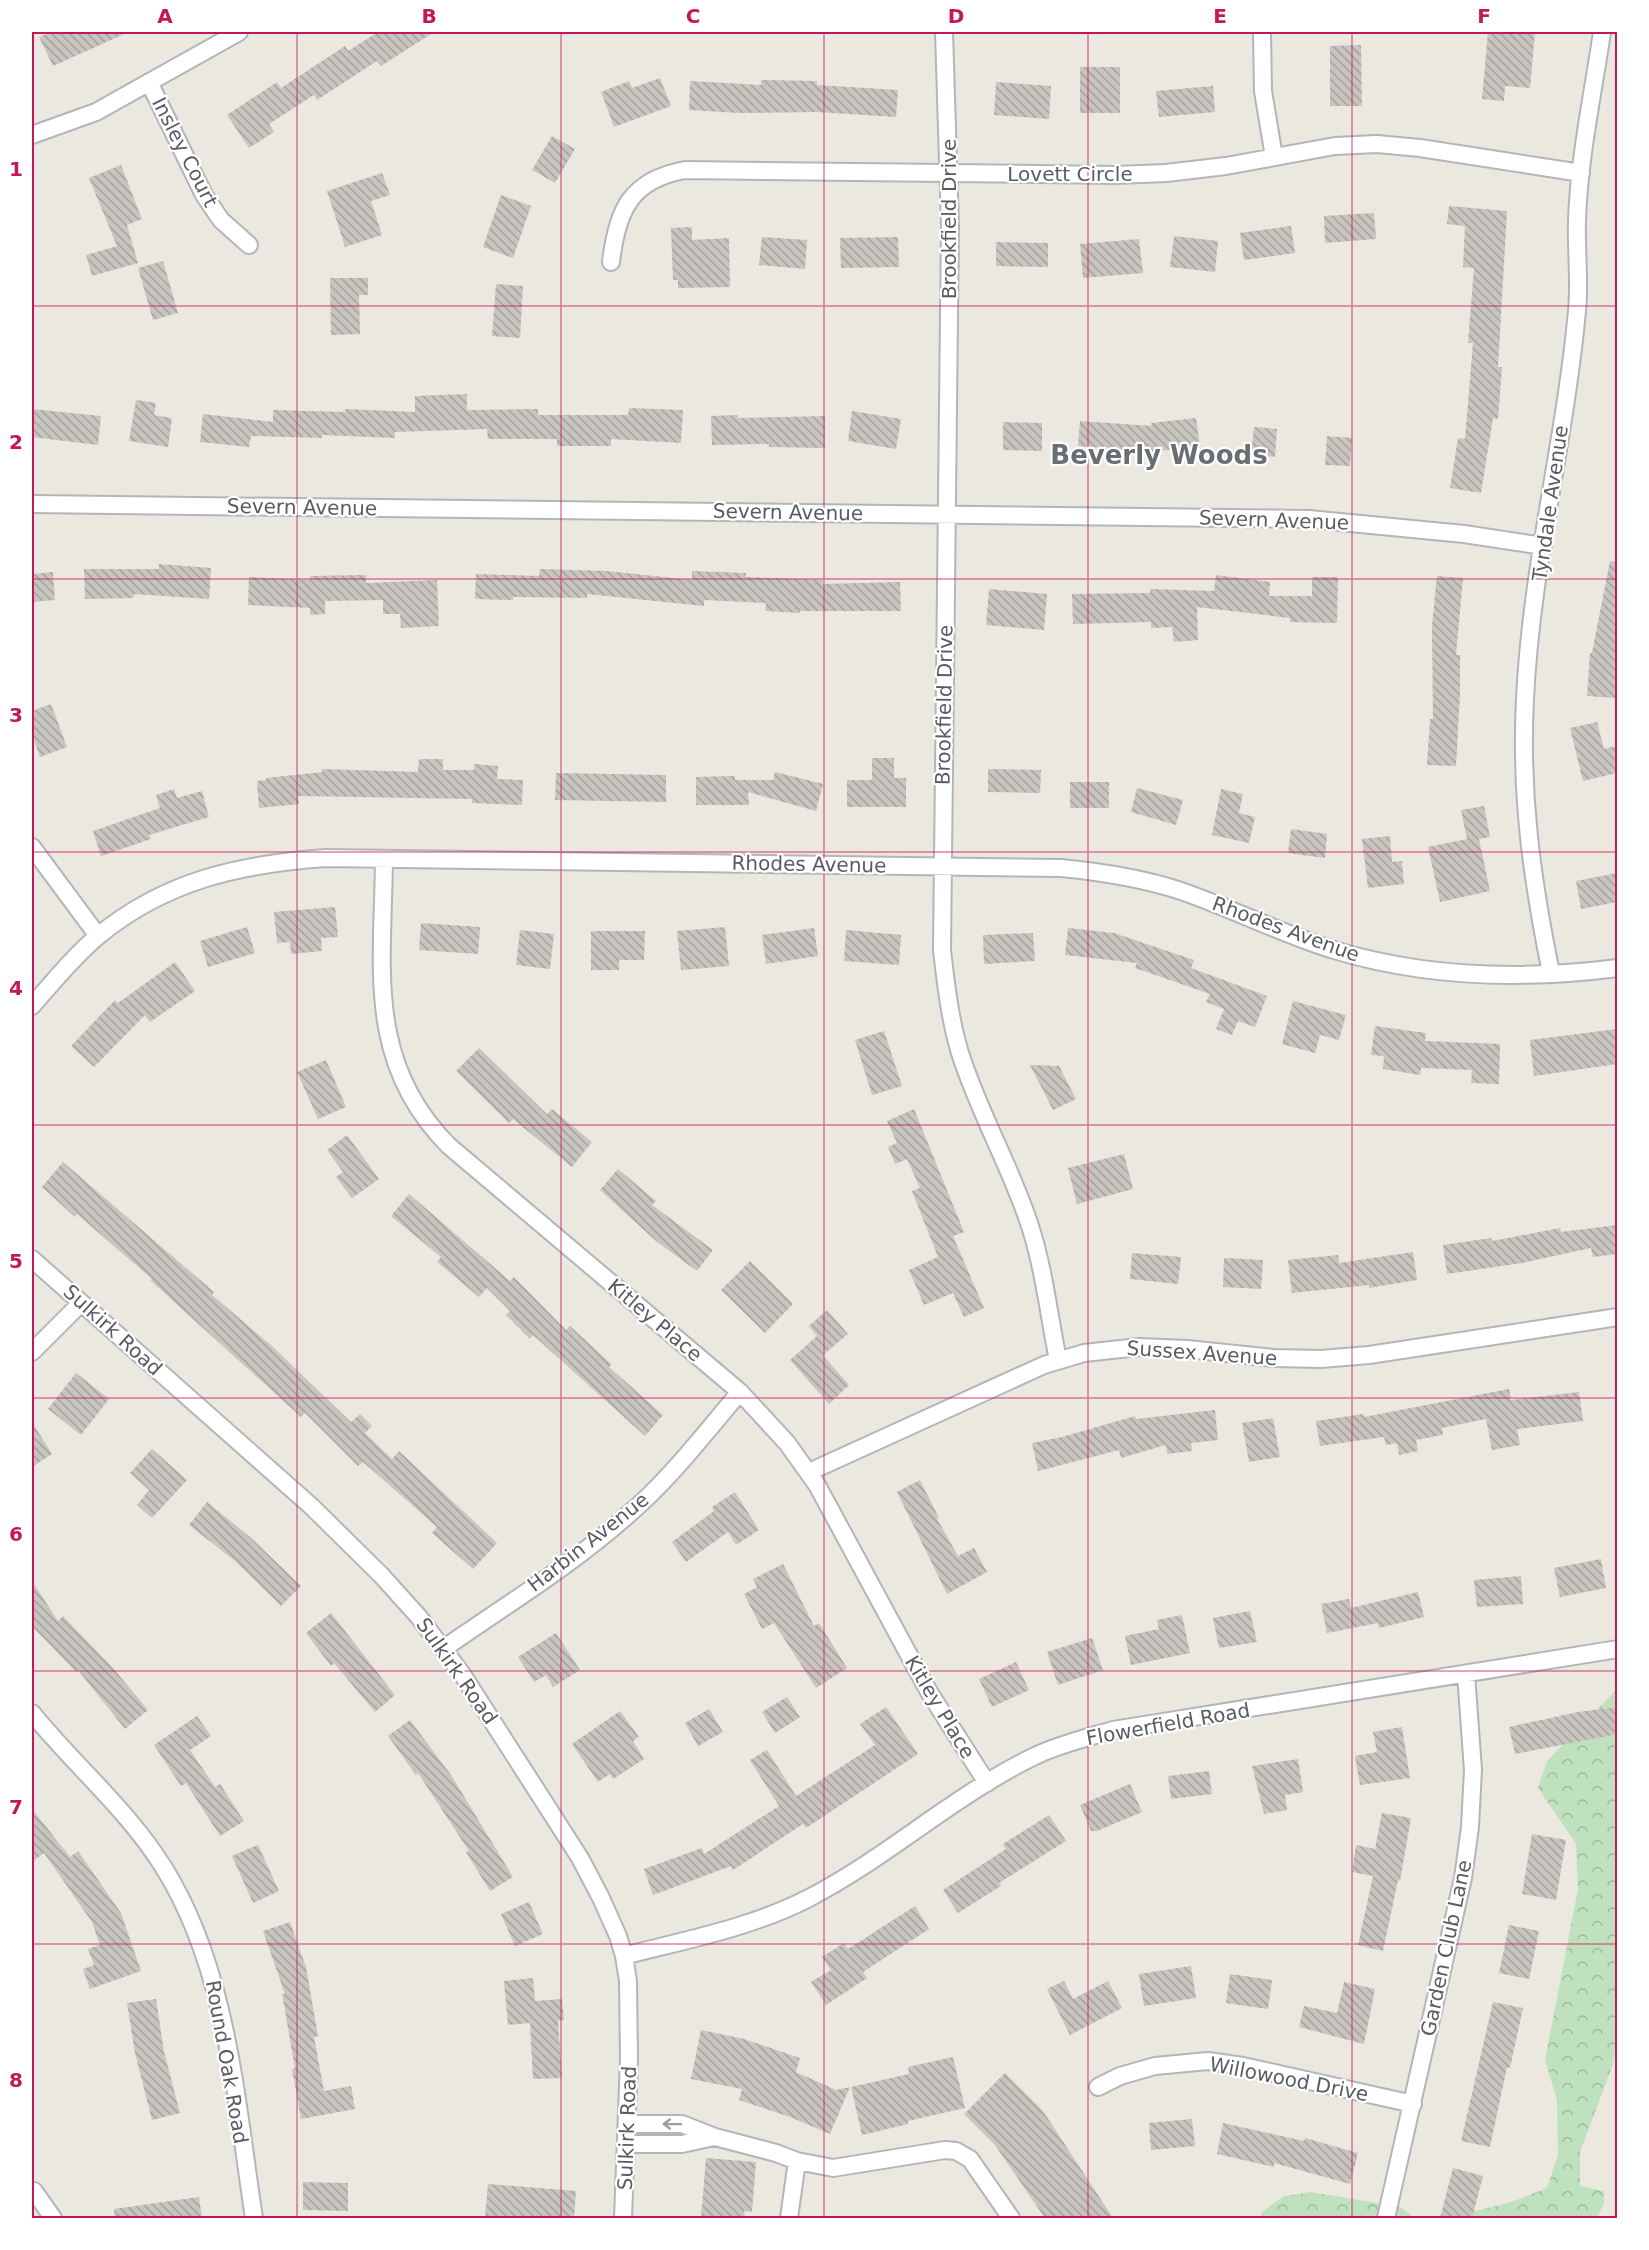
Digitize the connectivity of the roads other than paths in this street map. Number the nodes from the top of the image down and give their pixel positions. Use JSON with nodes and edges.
{"nodes":[{"id":1,"x":239,"y":32,"type":"edge"},
{"id":2,"x":944,"y":32,"type":"edge"},
{"id":3,"x":1262,"y":32,"type":"edge"},
{"id":4,"x":1602,"y":32,"type":"edge"},
{"id":5,"x":149,"y":82,"type":"junction"},
{"id":6,"x":32,"y":135,"type":"edge"},
{"id":7,"x":1274,"y":157,"type":"junction"},
{"id":8,"x":949,"y":173,"type":"junction"},
{"id":9,"x":1581,"y":173,"type":"junction"},
{"id":10,"x":249,"y":245,"type":"dead end"},
{"id":11,"x":611,"y":262,"type":"dead end"},
{"id":12,"x":32,"y":504,"type":"edge"},
{"id":13,"x":947,"y":514,"type":"junction"},
{"id":14,"x":1543,"y":546,"type":"junction"},
{"id":15,"x":32,"y":847,"type":"edge"},
{"id":16,"x":384,"y":859,"type":"junction"},
{"id":17,"x":942,"y":866,"type":"junction"},
{"id":18,"x":98,"y":936,"type":"junction"},
{"id":19,"x":1617,"y":968,"type":"edge"},
{"id":20,"x":1551,"y":974,"type":"junction"},
{"id":21,"x":32,"y":1006,"type":"edge"},
{"id":22,"x":32,"y":1258,"type":"edge"},
{"id":23,"x":81,"y":1303,"type":"junction"},
{"id":24,"x":1617,"y":1317,"type":"edge"},
{"id":25,"x":32,"y":1352,"type":"edge"},
{"id":26,"x":1058,"y":1360,"type":"junction"},
{"id":27,"x":740,"y":1392,"type":"junction"},
{"id":28,"x":809,"y":1472,"type":"junction"},
{"id":29,"x":443,"y":1649,"type":"junction"},
{"id":30,"x":1617,"y":1649,"type":"edge"},
{"id":31,"x":1466,"y":1674,"type":"junction"},
{"id":32,"x":32,"y":1713,"type":"edge"},
{"id":33,"x":987,"y":1783,"type":"junction"},
{"id":34,"x":624,"y":1956,"type":"junction"},
{"id":35,"x":1098,"y":2087,"type":"dead end"},
{"id":36,"x":1413,"y":2104,"type":"junction"},
{"id":37,"x":627,"y":2124,"type":"junction"},
{"id":38,"x":715,"y":2137,"type":"junction"},
{"id":39,"x":627,"y":2144,"type":"junction"},
{"id":40,"x":797,"y":2161,"type":"junction"},
{"id":41,"x":34,"y":2191,"type":"dead end"},
{"id":42,"x":53,"y":2218,"type":"edge"},
{"id":43,"x":254,"y":2218,"type":"edge"},
{"id":44,"x":623,"y":2218,"type":"edge"},
{"id":45,"x":789,"y":2218,"type":"edge"},
{"id":46,"x":1011,"y":2218,"type":"edge"},
{"id":47,"x":1386,"y":2218,"type":"edge"}],
"edges":[{"from":1,"to":5,"type":"street"},
{"from":2,"to":8,"type":"street","name":"Brookfield Drive"},
{"from":3,"to":7,"type":"street"},
{"from":4,"to":9,"type":"street","name":"Tyndale Avenue"},
{"from":5,"to":6,"type":"street"},
{"from":5,"to":10,"type":"street","name":"Insley Court"},
{"from":7,"to":8,"type":"street","name":"Lovett Circle"},
{"from":7,"to":9,"type":"street","name":"Lovett Circle"},
{"from":8,"to":11,"type":"street","name":"Lovett Circle"},
{"from":8,"to":13,"type":"street","name":"Brookfield Drive"},
{"from":9,"to":14,"type":"street","name":"Tyndale Avenue"},
{"from":12,"to":13,"type":"street","name":"Severn Avenue"},
{"from":13,"to":14,"type":"street","name":"Severn Avenue"},
{"from":13,"to":17,"type":"street","name":"Brookfield Drive"},
{"from":14,"to":20,"type":"street","name":"Tyndale Avenue"},
{"from":15,"to":18,"type":"street"},
{"from":16,"to":17,"type":"street","name":"Rhodes Avenue"},
{"from":16,"to":18,"type":"street","name":"Rhodes Avenue"},
{"from":16,"to":27,"type":"street","name":"Kitley Place"},
{"from":17,"to":20,"type":"street","name":"Rhodes Avenue"},
{"from":17,"to":26,"type":"street","name":"Brookfield Drive"},
{"from":18,"to":21,"type":"street","name":"Rhodes Avenue"},
{"from":19,"to":20,"type":"street","name":"Rhodes Avenue"},
{"from":22,"to":23,"type":"street","name":"Sulkirk Road"},
{"from":23,"to":25,"type":"street"},
{"from":23,"to":29,"type":"street","name":"Sulkirk Road"},
{"from":24,"to":26,"type":"street","name":"Sussex Avenue"},
{"from":26,"to":28,"type":"street","name":"Sussex Avenue"},
{"from":27,"to":28,"type":"street","name":"Kitley Place"},
{"from":27,"to":29,"type":"street","name":"Harbin Avenue"},
{"from":28,"to":33,"type":"street","name":"Kitley Place"},
{"from":29,"to":34,"type":"street","name":"Sulkirk Road"},
{"from":30,"to":31,"type":"street","name":"Flowerfield Road"},
{"from":31,"to":33,"type":"street","name":"Flowerfield Road"},
{"from":31,"to":36,"type":"street","name":"Garden Club Lane"},
{"from":32,"to":43,"type":"street","name":"Round Oak Road"},
{"from":33,"to":34,"type":"street","name":"Flowerfield Road"},
{"from":34,"to":37,"type":"street","name":"Sulkirk Road"},
{"from":35,"to":36,"type":"street","name":"Willowood Drive"},
{"from":36,"to":47,"type":"street","name":"Garden Club Lane"},
{"from":38,"to":37,"type":"street","one_way":true},
{"from":37,"to":39,"type":"street","name":"Sulkirk Road"},
{"from":38,"to":39,"type":"street"},
{"from":38,"to":40,"type":"street"},
{"from":39,"to":44,"type":"street","name":"Sulkirk Road"},
{"from":40,"to":45,"type":"street"},
{"from":40,"to":46,"type":"street"},
{"from":41,"to":42,"type":"street"}]}
